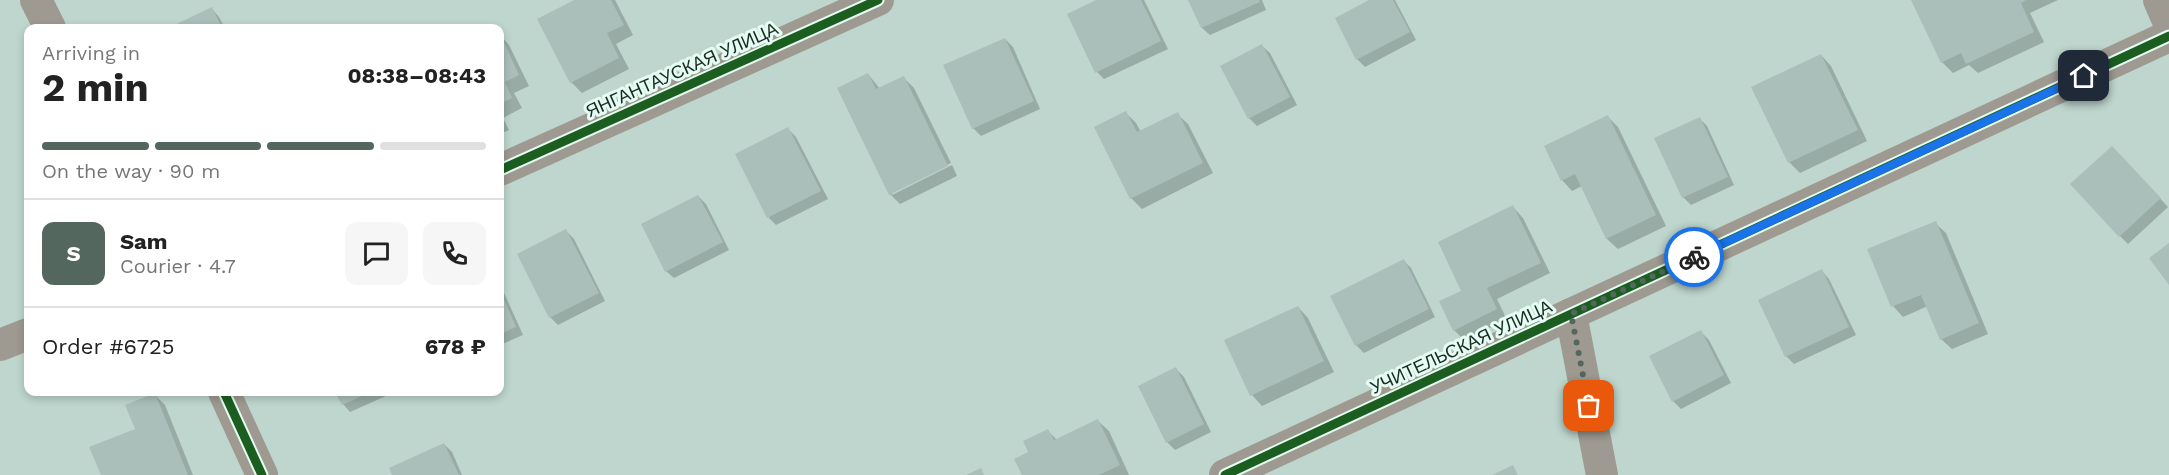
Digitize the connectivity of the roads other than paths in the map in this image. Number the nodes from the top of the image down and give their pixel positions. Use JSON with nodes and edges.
{"nodes":[{"id":1,"x":36,"y":0,"type":"edge"},
{"id":2,"x":878,"y":0,"type":"edge"},
{"id":3,"x":2159,"y":0,"type":"edge"},
{"id":4,"x":2169,"y":23,"type":"edge"},
{"id":5,"x":48,"y":24,"type":"edge"},
{"id":6,"x":2169,"y":36,"type":"edge"},
{"id":7,"x":504,"y":168,"type":"edge"},
{"id":8,"x":1571,"y":314,"type":"junction"},
{"id":9,"x":24,"y":336,"type":"edge"},
{"id":10,"x":0,"y":345,"type":"edge"},
{"id":11,"x":226,"y":396,"type":"edge"},
{"id":12,"x":262,"y":475,"type":"edge"},
{"id":13,"x":1225,"y":475,"type":"edge"},
{"id":14,"x":1602,"y":475,"type":"edge"}],
"edges":[{"from":1,"to":5,"type":"street"},
{"from":2,"to":7,"type":"street","name":"ЯНГАНТАУСКАЯ УЛИЦА"},
{"from":3,"to":4,"type":"street"},
{"from":6,"to":8,"type":"street","name":"УЧИТЕЛЬСКАЯ УЛИЦА"},
{"from":8,"to":13,"type":"street","name":"УЧИТЕЛЬСКАЯ УЛИЦА"},
{"from":8,"to":14,"type":"street"},
{"from":9,"to":10,"type":"street"},
{"from":11,"to":12,"type":"street"}]}
